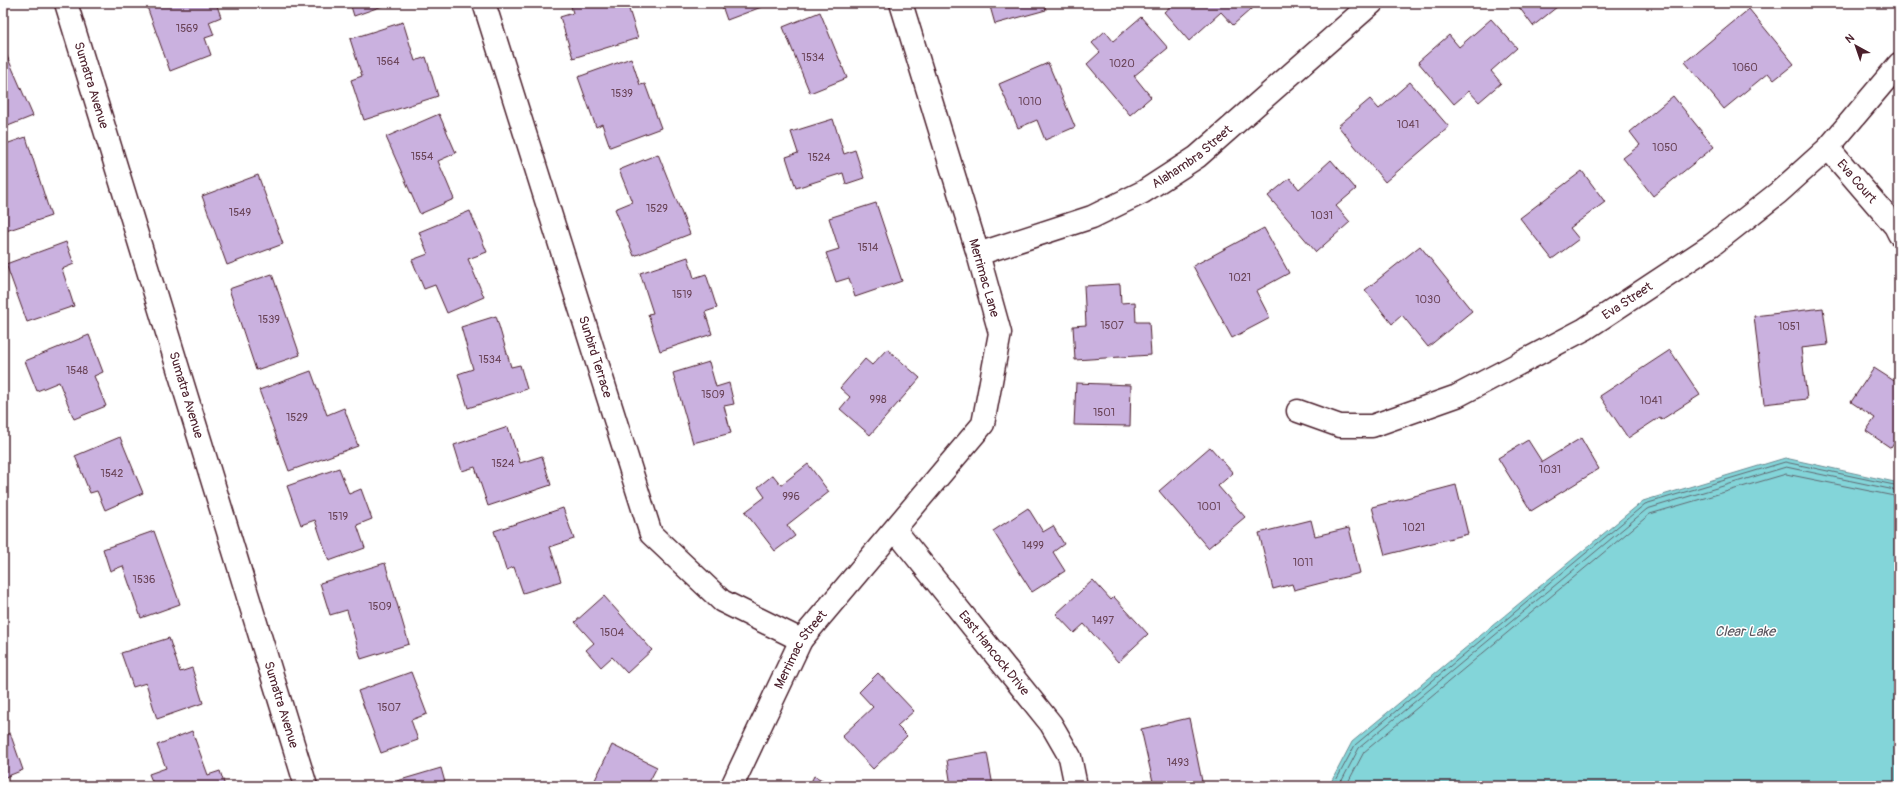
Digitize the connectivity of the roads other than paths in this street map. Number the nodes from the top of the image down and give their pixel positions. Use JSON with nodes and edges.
{"nodes":[{"id":1,"x":66,"y":3,"type":"edge"},
{"id":2,"x":484,"y":3,"type":"edge"},
{"id":3,"x":900,"y":3,"type":"edge"},
{"id":4,"x":1359,"y":7,"type":"edge"},
{"id":5,"x":1899,"y":64,"type":"edge"},
{"id":6,"x":1828,"y":148,"type":"junction"},
{"id":7,"x":1899,"y":234,"type":"edge"},
{"id":8,"x":978,"y":254,"type":"junction"},
{"id":9,"x":1298,"y":411,"type":"dead end"},
{"id":10,"x":895,"y":530,"type":"junction"},
{"id":11,"x":801,"y":640,"type":"junction"},
{"id":12,"x":306,"y":786,"type":"edge"},
{"id":13,"x":732,"y":786,"type":"edge"},
{"id":14,"x":1076,"y":786,"type":"edge"}],
"edges":[{"from":1,"to":12,"type":"street","name":"Sumatra Avenue"},
{"from":2,"to":11,"type":"street","name":"Sunbird Terrace"},
{"from":3,"to":8,"type":"street","name":"Merrimac Lane"},
{"from":4,"to":8,"type":"street","name":"Alahambra Street"},
{"from":5,"to":6,"type":"street","name":"Eva Street"},
{"from":6,"to":7,"type":"street","name":"Eva Court"},
{"from":6,"to":9,"type":"street","name":"Eva Street"},
{"from":8,"to":10,"type":"street","name":"Merrimac Lane"},
{"from":10,"to":11,"type":"street","name":"Merrimac Street"},
{"from":10,"to":14,"type":"street","name":"East Hancock Drive"},
{"from":11,"to":13,"type":"street","name":"Merrimac Street"}]}
